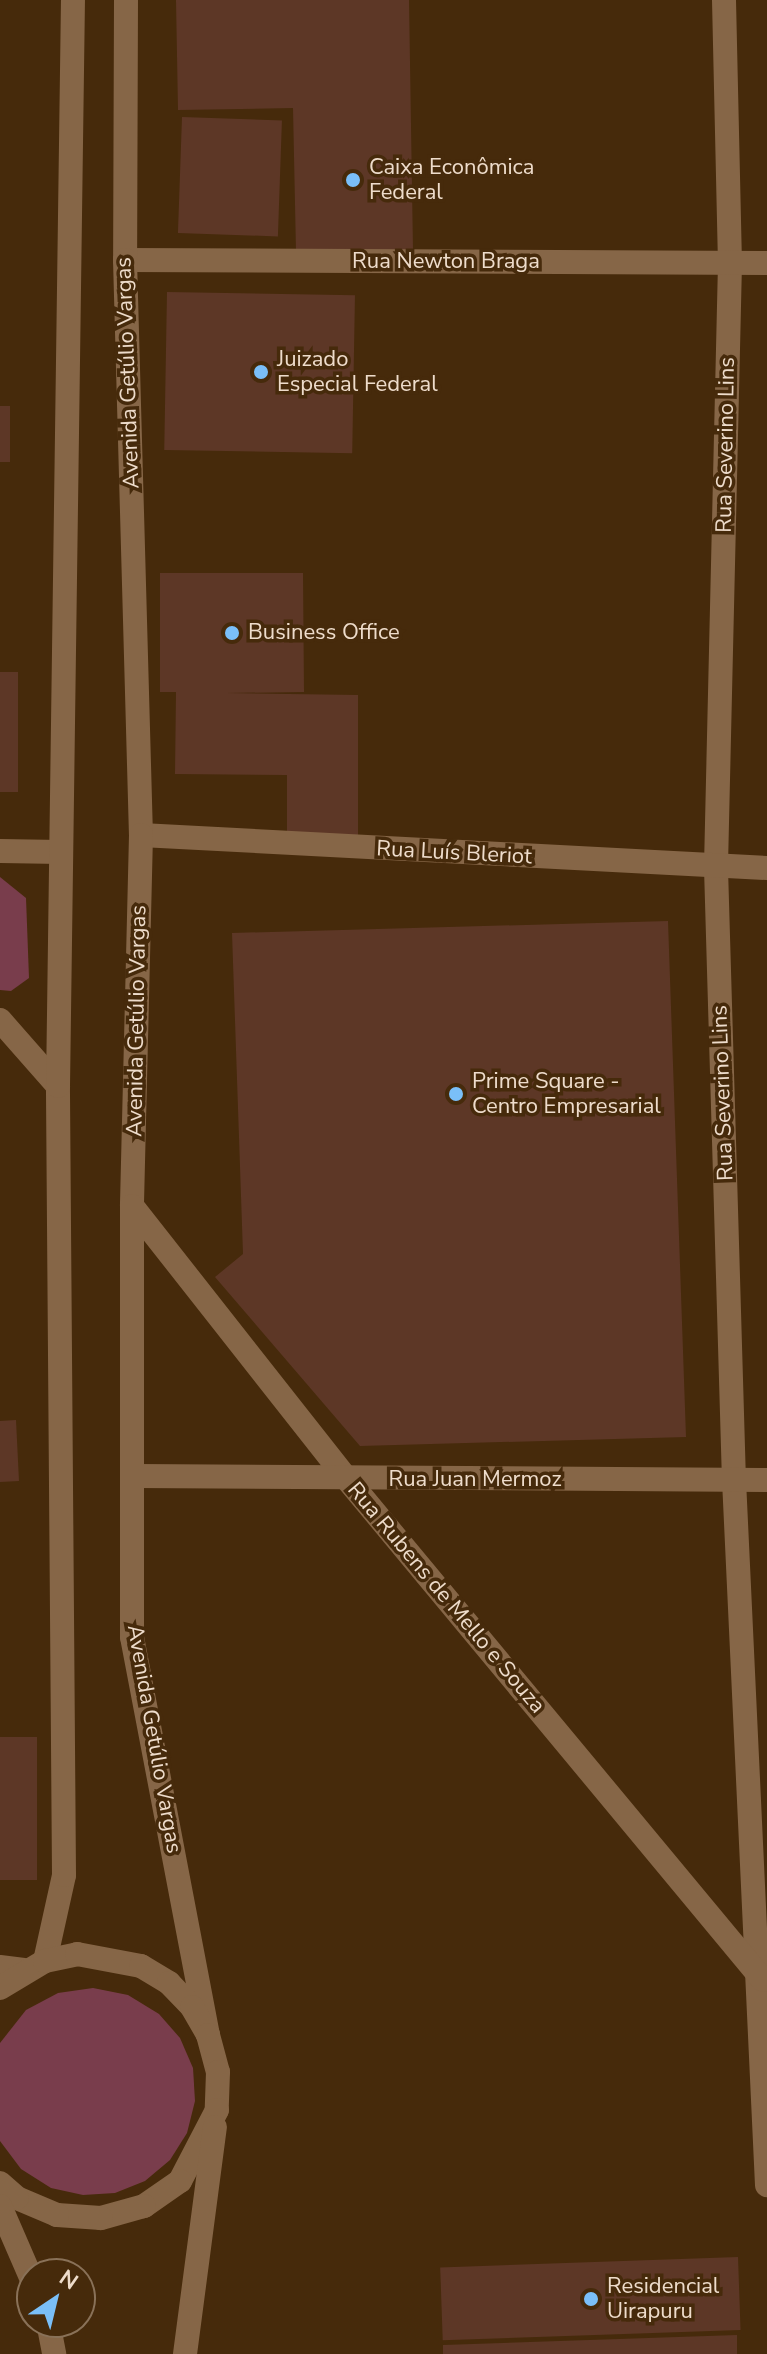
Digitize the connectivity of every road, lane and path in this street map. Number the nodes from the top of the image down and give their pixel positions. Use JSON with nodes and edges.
{"nodes":[{"id":1,"x":73,"y":0,"type":"edge"},
{"id":2,"x":126,"y":0,"type":"edge"},
{"id":3,"x":724,"y":0,"type":"edge"},
{"id":4,"x":125,"y":260,"type":"junction"},
{"id":5,"x":730,"y":263,"type":"junction"},
{"id":6,"x":767,"y":263,"type":"edge"},
{"id":7,"x":141,"y":835,"type":"junction"},
{"id":8,"x":0,"y":851,"type":"edge"},
{"id":9,"x":61,"y":852,"type":"junction"},
{"id":10,"x":716,"y":868,"type":"junction"},
{"id":11,"x":767,"y":868,"type":"edge"},
{"id":12,"x":0,"y":1020,"type":"edge"},
{"id":13,"x":58,"y":1086,"type":"junction"},
{"id":14,"x":132,"y":1206,"type":"junction"},
{"id":15,"x":136,"y":1476,"type":"junction"},
{"id":16,"x":347,"y":1479,"type":"junction"},
{"id":17,"x":734,"y":1480,"type":"junction"},
{"id":18,"x":767,"y":1480,"type":"edge"},
{"id":19,"x":23,"y":1966,"type":"edge"},
{"id":20,"x":764,"y":1982,"type":"edge"},
{"id":21,"x":0,"y":1988,"type":"edge"},
{"id":22,"x":208,"y":2035,"type":"junction"},
{"id":23,"x":217,"y":2110,"type":"junction"},
{"id":24,"x":0,"y":2183,"type":"edge"},
{"id":25,"x":767,"y":2185,"type":"edge"},
{"id":26,"x":0,"y":2206,"type":"edge"},
{"id":27,"x":22,"y":2258,"type":"edge"},
{"id":28,"x":185,"y":2354,"type":"edge"}],
"edges":[{"from":1,"to":9,"type":"street"},
{"from":2,"to":4,"type":"street","name":"Avenida Getúlio Vargas"},
{"from":3,"to":5,"type":"street","name":"Rua Severino Lins"},
{"from":4,"to":5,"type":"street","name":"Rua Newton Braga"},
{"from":4,"to":7,"type":"street","name":"Avenida Getúlio Vargas"},
{"from":5,"to":6,"type":"street","name":"Rua Newton Braga"},
{"from":5,"to":10,"type":"street","name":"Rua Severino Lins"},
{"from":7,"to":10,"type":"street","name":"Rua Luís Bleriot"},
{"from":7,"to":14,"type":"street","name":"Avenida Getúlio Vargas"},
{"from":8,"to":9,"type":"street"},
{"from":9,"to":13,"type":"street"},
{"from":10,"to":11,"type":"street","name":"Rua Luís Bleriot"},
{"from":10,"to":17,"type":"street","name":"Rua Severino Lins"},
{"from":12,"to":13,"type":"street"},
{"from":13,"to":19,"type":"street"},
{"from":14,"to":15,"type":"street","name":"Avenida Getúlio Vargas"},
{"from":14,"to":16,"type":"street","name":"Rua Rubens de Mello e Souza"},
{"from":15,"to":16,"type":"street","name":"Rua Juan Mermoz"},
{"from":15,"to":22,"type":"street","name":"Avenida Getúlio Vargas"},
{"from":16,"to":17,"type":"street","name":"Rua Juan Mermoz"},
{"from":16,"to":20,"type":"street","name":"Rua Rubens de Mello e Souza"},
{"from":17,"to":18,"type":"street","name":"Rua Juan Mermoz"},
{"from":17,"to":20,"type":"street","name":"Rua Severino Lins"},
{"from":19,"to":21,"type":"street","name":"Avenida Getúlio Vargas"},
{"from":19,"to":22,"type":"street","name":"Avenida Getúlio Vargas"},
{"from":20,"to":25,"type":"street","name":"Rua Severino Lins"},
{"from":22,"to":23,"type":"street","name":"Avenida Getúlio Vargas"},
{"from":23,"to":24,"type":"street","name":"Avenida Getúlio Vargas"},
{"from":23,"to":28,"type":"street","name":"Avenida Getúlio Vargas"},
{"from":26,"to":27,"type":"street"}]}
